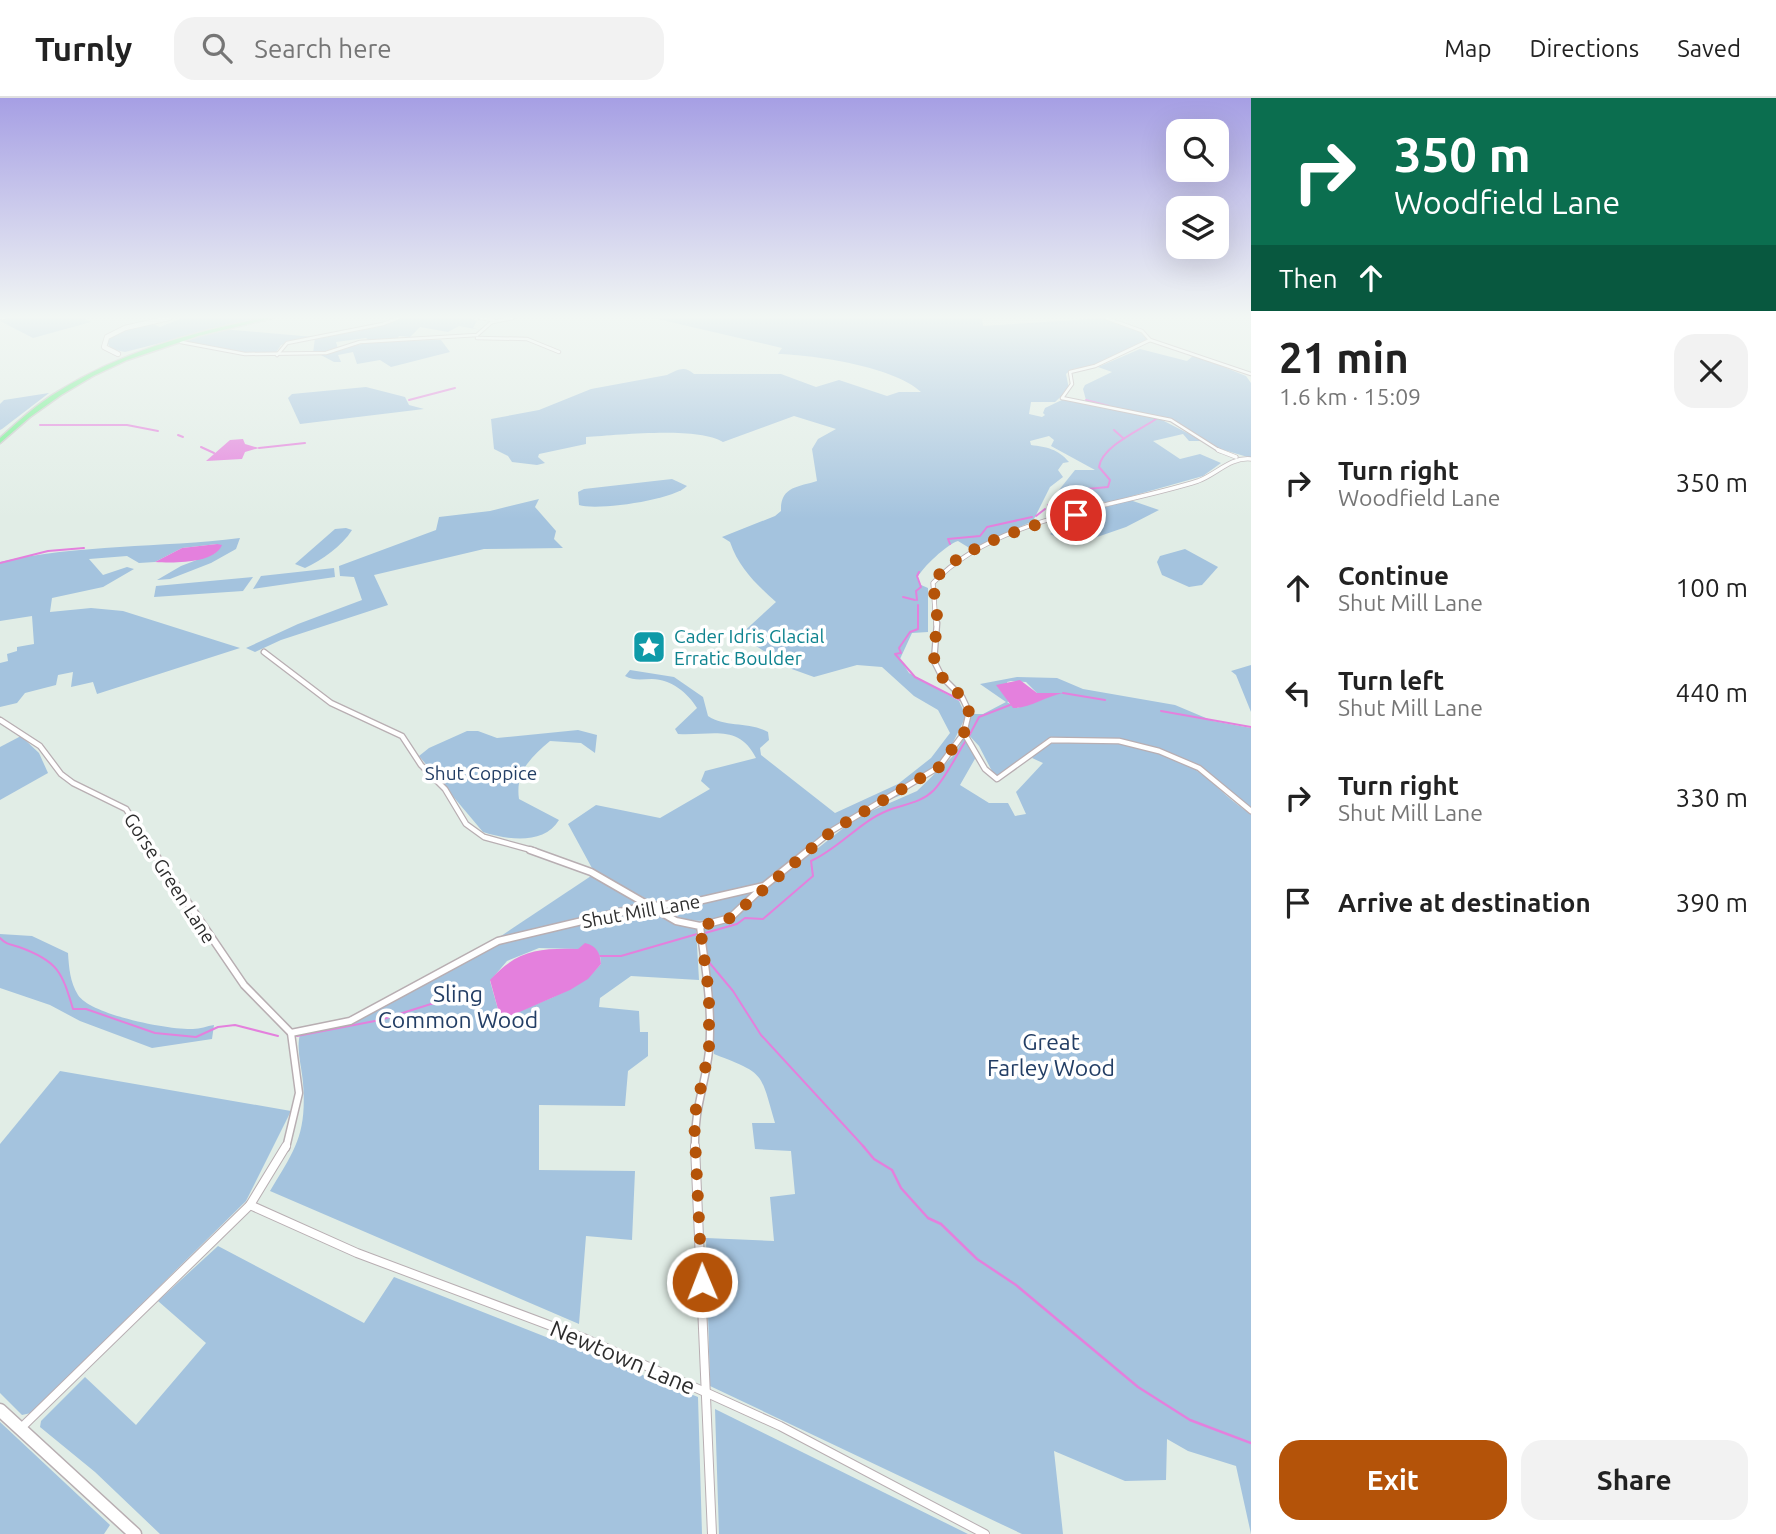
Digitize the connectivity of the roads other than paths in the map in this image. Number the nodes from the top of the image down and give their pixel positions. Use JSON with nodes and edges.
{"nodes":[{"id":1,"x":70,"y":385,"type":"edge"},
{"id":2,"x":73,"y":385,"type":"edge"},
{"id":3,"x":1071,"y":385,"type":"edge"},
{"id":4,"x":0,"y":434,"type":"edge"},
{"id":5,"x":0,"y":441,"type":"edge"},
{"id":6,"x":1223,"y":453,"type":"junction"},
{"id":7,"x":1235,"y":459,"type":"junction"},
{"id":8,"x":1251,"y":459,"type":"edge"},
{"id":9,"x":264,"y":652,"type":"dead end"},
{"id":10,"x":0,"y":720,"type":"edge"},
{"id":11,"x":966,"y":736,"type":"junction"},
{"id":12,"x":1251,"y":811,"type":"edge"},
{"id":13,"x":764,"y":886,"type":"junction"},
{"id":14,"x":651,"y":905,"type":"junction"},
{"id":15,"x":700,"y":926,"type":"junction"},
{"id":16,"x":291,"y":1033,"type":"junction"},
{"id":17,"x":250,"y":1205,"type":"junction"},
{"id":18,"x":705,"y":1392,"type":"junction"},
{"id":19,"x":0,"y":1410,"type":"edge"},
{"id":20,"x":20,"y":1430,"type":"junction"},
{"id":21,"x":135,"y":1534,"type":"edge"},
{"id":22,"x":712,"y":1534,"type":"edge"},
{"id":23,"x":985,"y":1534,"type":"edge"}],
"edges":[{"from":1,"to":4,"type":"highway"},
{"from":2,"to":5,"type":"highway"},
{"from":3,"to":6,"type":"street"},
{"from":6,"to":7,"type":"street"},
{"from":6,"to":7,"type":"street"},
{"from":7,"to":8,"type":"street"},
{"from":7,"to":11,"type":"street"},
{"from":9,"to":14,"type":"street"},
{"from":10,"to":16,"type":"street","name":"Gorse Green Lane"},
{"from":11,"to":12,"type":"street"},
{"from":11,"to":13,"type":"street","name":"Shut Mill Lane"},
{"from":13,"to":14,"type":"street","name":"Shut Mill Lane"},
{"from":13,"to":15,"type":"street"},
{"from":14,"to":15,"type":"street"},
{"from":14,"to":16,"type":"street","name":"Shut Mill Lane"},
{"from":15,"to":18,"type":"street"},
{"from":16,"to":17,"type":"street"},
{"from":17,"to":18,"type":"street","name":"Newtown Lane"},
{"from":17,"to":20,"type":"street"},
{"from":18,"to":22,"type":"street"},
{"from":18,"to":23,"type":"street","name":"Newtown Lane"},
{"from":19,"to":20,"type":"street"},
{"from":20,"to":21,"type":"street"}]}
